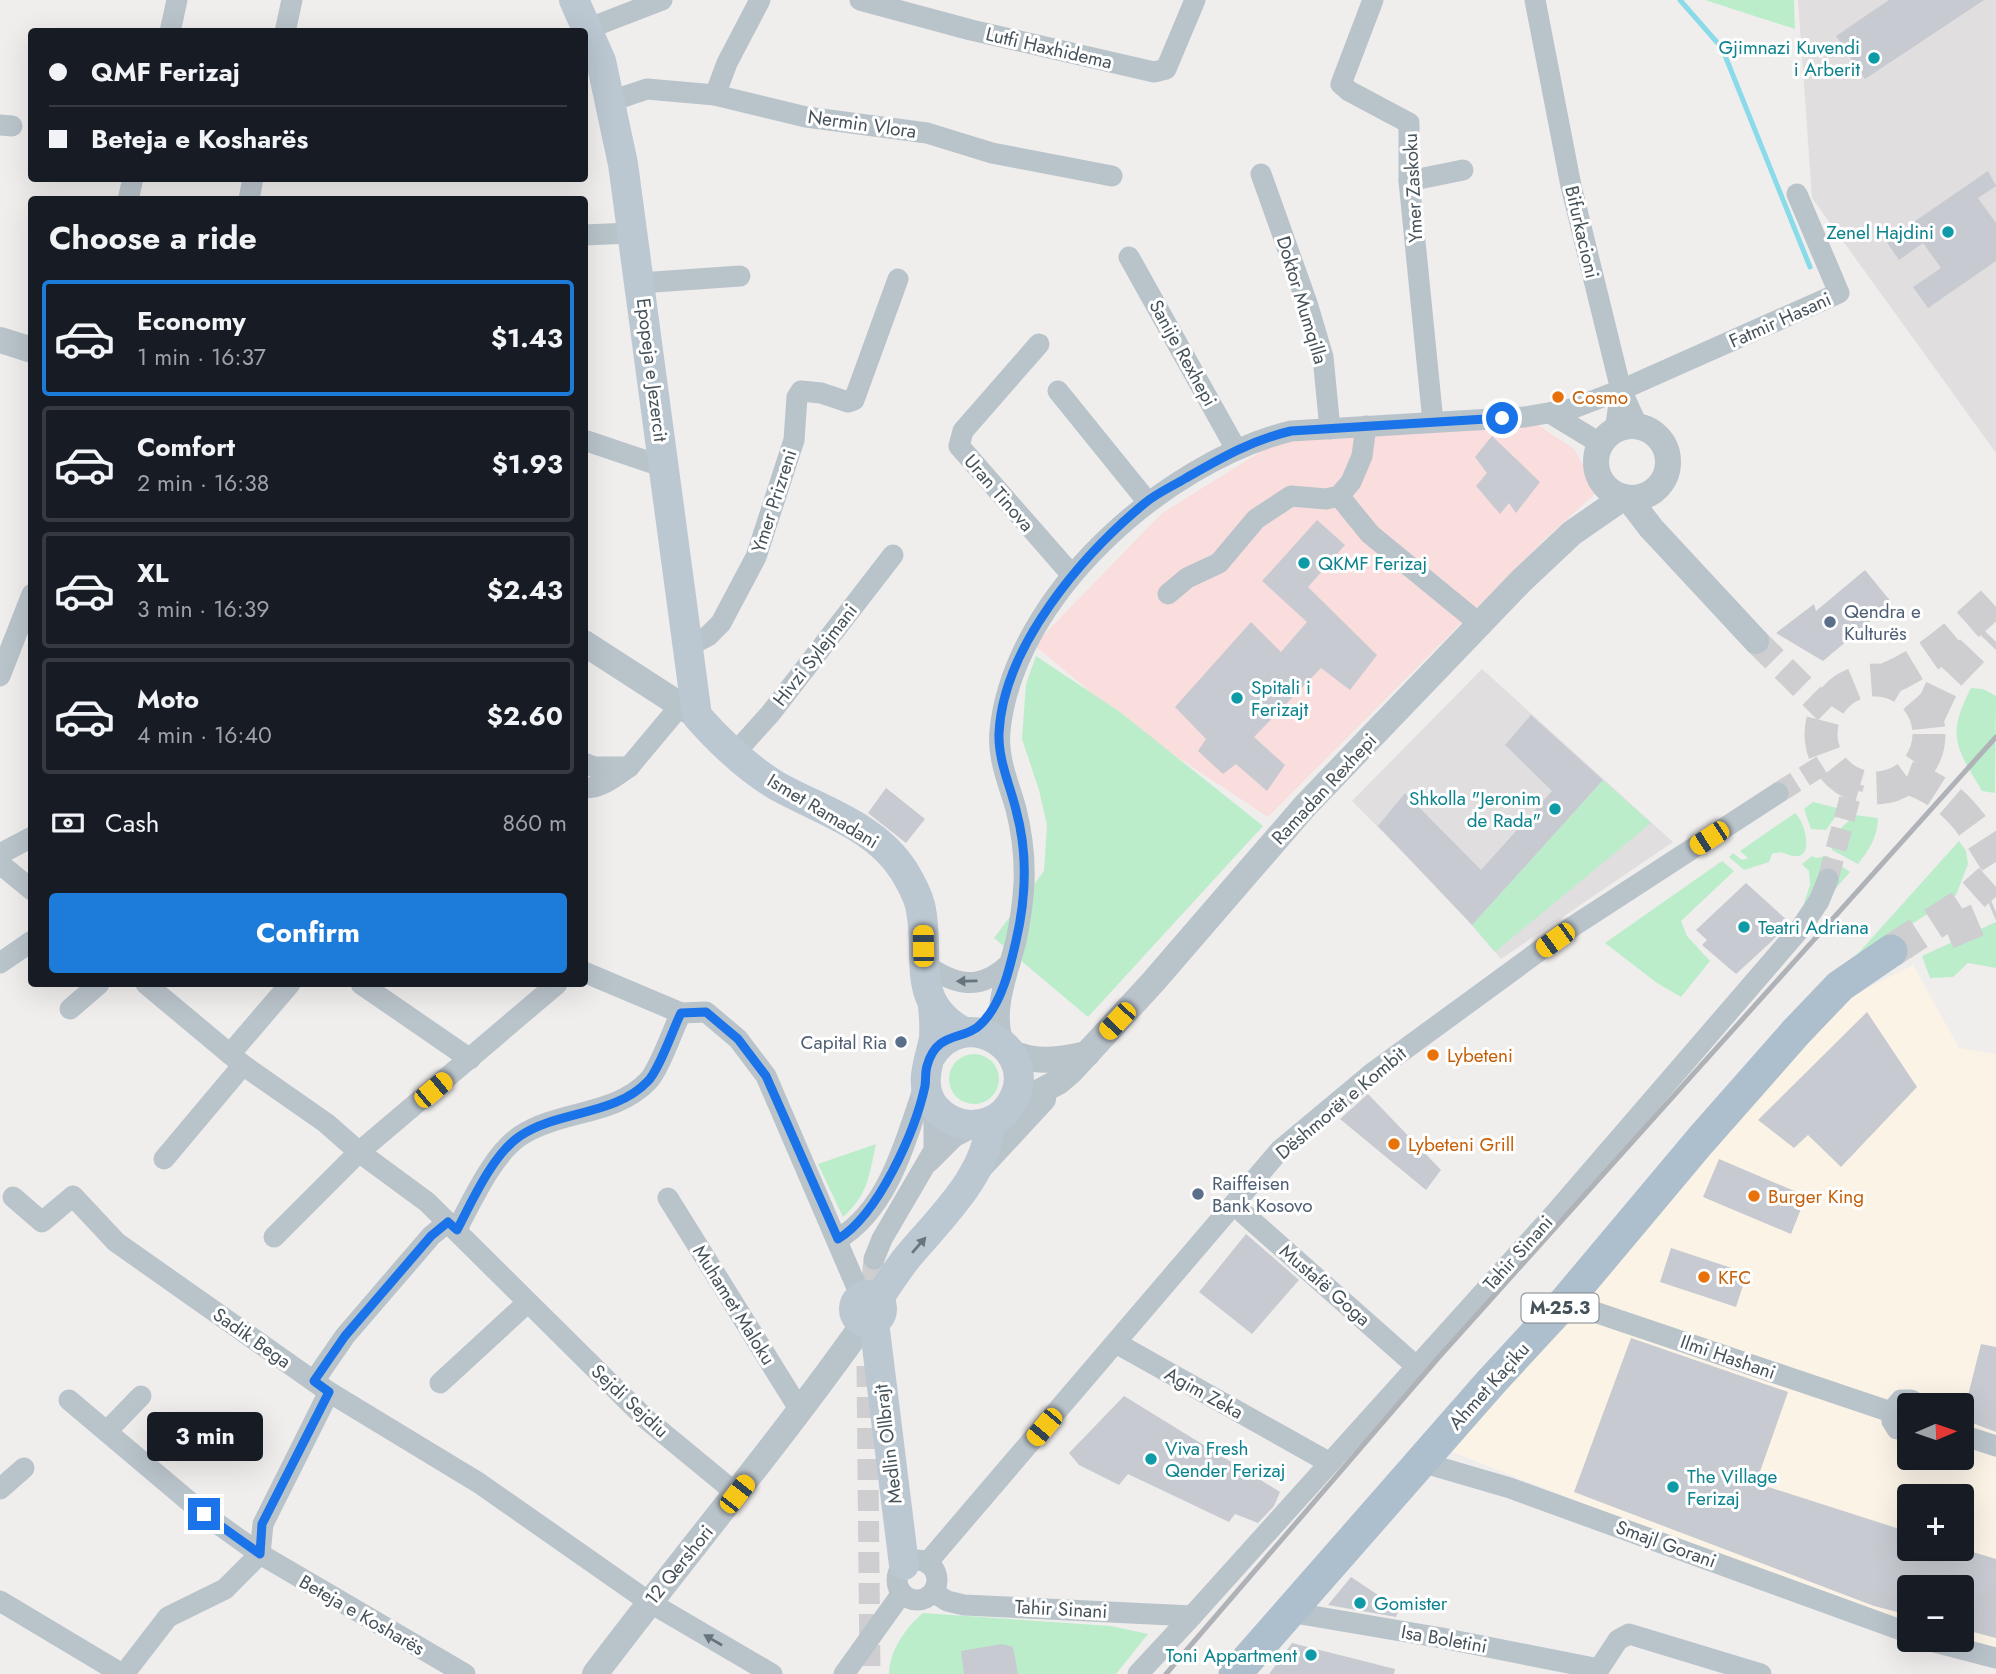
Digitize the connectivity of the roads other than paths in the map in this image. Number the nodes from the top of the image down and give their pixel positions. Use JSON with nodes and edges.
{"nodes":[{"id":1,"x":177,"y":0,"type":"edge"},
{"id":2,"x":292,"y":0,"type":"edge"},
{"id":3,"x":574,"y":0,"type":"edge"},
{"id":4,"x":662,"y":0,"type":"edge"},
{"id":5,"x":760,"y":0,"type":"edge"},
{"id":6,"x":860,"y":0,"type":"edge"},
{"id":7,"x":1195,"y":0,"type":"edge"},
{"id":8,"x":1373,"y":0,"type":"edge"},
{"id":9,"x":1535,"y":0,"type":"edge"},
{"id":10,"x":900,"y":6,"type":"edge"},
{"id":11,"x":171,"y":28,"type":"edge"},
{"id":12,"x":286,"y":28,"type":"edge"},
{"id":13,"x":587,"y":28,"type":"edge"},
{"id":14,"x":588,"y":29,"type":"edge"},
{"id":15,"x":588,"y":31,"type":"edge"},
{"id":16,"x":715,"y":94,"type":"junction"},
{"id":17,"x":611,"y":101,"type":"junction"},
{"id":18,"x":1463,"y":170,"type":"dead end"},
{"id":19,"x":1261,"y":174,"type":"dead end"},
{"id":20,"x":1112,"y":176,"type":"dead end"},
{"id":21,"x":1409,"y":181,"type":"junction"},
{"id":22,"x":1797,"y":194,"type":"dead end"},
{"id":23,"x":631,"y":233,"type":"junction"},
{"id":24,"x":588,"y":235,"type":"edge"},
{"id":25,"x":1129,"y":257,"type":"dead end"},
{"id":26,"x":740,"y":276,"type":"dead end"},
{"id":27,"x":898,"y":279,"type":"dead end"},
{"id":28,"x":640,"y":283,"type":"junction"},
{"id":29,"x":0,"y":340,"type":"edge"},
{"id":30,"x":1039,"y":344,"type":"dead end"},
{"id":31,"x":28,"y":349,"type":"edge"},
{"id":32,"x":1621,"y":390,"type":"junction"},
{"id":33,"x":1058,"y":391,"type":"dead end"},
{"id":34,"x":1550,"y":413,"type":"junction"},
{"id":35,"x":1433,"y":422,"type":"junction"},
{"id":36,"x":1366,"y":426,"type":"junction"},
{"id":37,"x":1330,"y":429,"type":"junction"},
{"id":38,"x":1618,"y":434,"type":"junction"},
{"id":39,"x":588,"y":441,"type":"edge"},
{"id":40,"x":1236,"y":449,"type":"junction"},
{"id":41,"x":664,"y":467,"type":"junction"},
{"id":42,"x":1601,"y":479,"type":"junction"},
{"id":43,"x":1655,"y":489,"type":"junction"},
{"id":44,"x":1339,"y":496,"type":"junction"},
{"id":45,"x":1626,"y":498,"type":"junction"},
{"id":46,"x":1147,"y":502,"type":"junction"},
{"id":47,"x":1573,"y":533,"type":"junction"},
{"id":48,"x":1668,"y":545,"type":"junction"},
{"id":49,"x":893,"y":555,"type":"dead end"},
{"id":50,"x":1071,"y":574,"type":"junction"},
{"id":51,"x":1168,"y":594,"type":"dead end"},
{"id":52,"x":28,"y":604,"type":"edge"},
{"id":53,"x":1481,"y":625,"type":"junction"},
{"id":54,"x":1756,"y":640,"type":"tunnel mouth"},
{"id":55,"x":588,"y":646,"type":"edge"},
{"id":56,"x":689,"y":646,"type":"junction"},
{"id":57,"x":0,"y":676,"type":"edge"},
{"id":58,"x":689,"y":711,"type":"junction"},
{"id":59,"x":734,"y":754,"type":"junction"},
{"id":60,"x":588,"y":765,"type":"edge"},
{"id":61,"x":629,"y":767,"type":"junction"},
{"id":62,"x":588,"y":788,"type":"edge"},
{"id":63,"x":1778,"y":793,"type":"tunnel mouth"},
{"id":64,"x":28,"y":838,"type":"edge"},
{"id":65,"x":0,"y":854,"type":"edge"},
{"id":66,"x":0,"y":863,"type":"edge"},
{"id":67,"x":1828,"y":879,"type":"tunnel mouth"},
{"id":68,"x":28,"y":887,"type":"edge"},
{"id":69,"x":28,"y":944,"type":"edge"},
{"id":70,"x":1891,"y":951,"type":"tunnel mouth"},
{"id":71,"x":0,"y":963,"type":"edge"},
{"id":72,"x":923,"y":963,"type":"junction"},
{"id":73,"x":1010,"y":963,"type":"junction"},
{"id":74,"x":588,"y":974,"type":"edge"},
{"id":75,"x":1004,"y":984,"type":"junction"},
{"id":76,"x":96,"y":987,"type":"edge"},
{"id":77,"x":150,"y":987,"type":"edge"},
{"id":78,"x":288,"y":987,"type":"edge"},
{"id":79,"x":365,"y":987,"type":"edge"},
{"id":80,"x":554,"y":987,"type":"edge"},
{"id":81,"x":933,"y":1006,"type":"junction"},
{"id":82,"x":70,"y":1009,"type":"dead end"},
{"id":83,"x":681,"y":1013,"type":"junction"},
{"id":84,"x":968,"y":1032,"type":"junction"},
{"id":85,"x":1007,"y":1048,"type":"junction"},
{"id":86,"x":1087,"y":1054,"type":"junction"},
{"id":87,"x":237,"y":1059,"type":"junction"},
{"id":88,"x":470,"y":1059,"type":"junction"},
{"id":89,"x":928,"y":1082,"type":"junction"},
{"id":90,"x":1058,"y":1083,"type":"junction"},
{"id":91,"x":990,"y":1119,"type":"junction"},
{"id":92,"x":359,"y":1152,"type":"junction"},
{"id":93,"x":164,"y":1159,"type":"dead end"},
{"id":94,"x":929,"y":1162,"type":"junction"},
{"id":95,"x":973,"y":1174,"type":"junction"},
{"id":96,"x":13,"y":1197,"type":"dead end"},
{"id":97,"x":668,"y":1198,"type":"dead end"},
{"id":98,"x":1234,"y":1205,"type":"junction"},
{"id":99,"x":452,"y":1226,"type":"junction"},
{"id":100,"x":274,"y":1237,"type":"dead end"},
{"id":101,"x":838,"y":1239,"type":"junction"},
{"id":102,"x":874,"y":1259,"type":"tunnel mouth"},
{"id":103,"x":1566,"y":1302,"type":"junction"},
{"id":104,"x":527,"y":1303,"type":"junction"},
{"id":105,"x":869,"y":1310,"type":"junction"},
{"id":106,"x":1116,"y":1343,"type":"junction"},
{"id":107,"x":1416,"y":1366,"type":"junction"},
{"id":108,"x":440,"y":1383,"type":"dead end"},
{"id":109,"x":322,"y":1387,"type":"junction"},
{"id":110,"x":141,"y":1396,"type":"dead end"},
{"id":111,"x":69,"y":1400,"type":"dead end"},
{"id":112,"x":1897,"y":1405,"type":"edge"},
{"id":113,"x":801,"y":1412,"type":"junction"},
{"id":114,"x":1891,"y":1412,"type":"junction"},
{"id":115,"x":1897,"y":1429,"type":"edge"},
{"id":116,"x":107,"y":1432,"type":"junction"},
{"id":117,"x":1974,"y":1440,"type":"edge"},
{"id":118,"x":1996,"y":1446,"type":"edge"},
{"id":119,"x":1421,"y":1462,"type":"junction"},
{"id":120,"x":1330,"y":1463,"type":"junction"},
{"id":121,"x":24,"y":1468,"type":"dead end"},
{"id":122,"x":0,"y":1489,"type":"edge"},
{"id":123,"x":737,"y":1494,"type":"junction"},
{"id":124,"x":260,"y":1554,"type":"junction"},
{"id":125,"x":911,"y":1574,"type":"junction"},
{"id":126,"x":933,"y":1592,"type":"junction"},
{"id":127,"x":0,"y":1601,"type":"edge"},
{"id":128,"x":649,"y":1602,"type":"junction"},
{"id":129,"x":1289,"y":1612,"type":"junction"},
{"id":130,"x":1192,"y":1616,"type":"junction"},
{"id":131,"x":1897,"y":1629,"type":"edge"},
{"id":132,"x":1973,"y":1652,"type":"edge"},
{"id":133,"x":1996,"y":1658,"type":"edge"},
{"id":134,"x":1607,"y":1672,"type":"edge"},
{"id":135,"x":123,"y":1674,"type":"edge"},
{"id":136,"x":465,"y":1674,"type":"edge"},
{"id":137,"x":595,"y":1674,"type":"edge"},
{"id":138,"x":772,"y":1674,"type":"edge"},
{"id":139,"x":844,"y":1674,"type":"edge"},
{"id":140,"x":1138,"y":1674,"type":"edge"},
{"id":141,"x":1235,"y":1674,"type":"edge"},
{"id":142,"x":1760,"y":1674,"type":"edge"}],
"edges":[{"from":1,"to":11,"type":"street"},
{"from":2,"to":12,"type":"street"},
{"from":3,"to":13,"type":"main road","name":"Epopeja e Jezercit"},
{"from":4,"to":14,"type":"street"},
{"from":5,"to":16,"type":"street"},
{"from":6,"to":10,"type":"street","name":"Lutfi Haxhidema"},
{"from":7,"to":10,"type":"street","name":"Lutfi Haxhidema"},
{"from":8,"to":21,"type":"street","name":"Ymer Zaskoku"},
{"from":9,"to":32,"type":"street","name":"Bifurkacioni"},
{"from":15,"to":17,"type":"main road","name":"Epopeja e Jezercit"},
{"from":16,"to":17,"type":"street","name":"Nermin Vlora"},
{"from":16,"to":20,"type":"street","name":"Nermin Vlora"},
{"from":17,"to":23,"type":"main road","name":"Epopeja e Jezercit"},
{"from":18,"to":21,"type":"street"},
{"from":19,"to":37,"type":"street","name":"Doktor Mumqilla"},
{"from":21,"to":35,"type":"street","name":"Ymer Zaskoku"},
{"from":22,"to":32,"type":"street","name":"Fatmir Hasani"},
{"from":23,"to":24,"type":"street"},
{"from":23,"to":28,"type":"main road","name":"Epopeja e Jezercit"},
{"from":25,"to":40,"type":"street","name":"Sanije Rexhepi"},
{"from":26,"to":28,"type":"street"},
{"from":27,"to":56,"type":"street","name":"Ymer Prizreni"},
{"from":28,"to":41,"type":"main road","name":"Epopeja e Jezercit"},
{"from":29,"to":31,"type":"street"},
{"from":30,"to":50,"type":"street","name":"Uran Tinova"},
{"from":32,"to":34,"type":"street"},
{"from":32,"to":38,"type":"street","name":"Bifurkacioni"},
{"from":33,"to":46,"type":"street"},
{"from":34,"to":35,"type":"street"},
{"from":34,"to":38,"type":"street"},
{"from":35,"to":36,"type":"street"},
{"from":36,"to":37,"type":"street"},
{"from":36,"to":44,"type":"street"},
{"from":37,"to":40,"type":"street"},
{"from":38,"to":42,"type":"street","name":"Ramadan Rexhepi"},
{"from":38,"to":43,"type":"street"},
{"from":39,"to":41,"type":"street"},
{"from":40,"to":46,"type":"street"},
{"from":41,"to":56,"type":"main road","name":"Epopeja e Jezercit"},
{"from":42,"to":45,"type":"street"},
{"from":42,"to":47,"type":"street","name":"Ramadan Rexhepi"},
{"from":43,"to":45,"type":"street","name":"Ramadan Rexhepi"},
{"from":43,"to":48,"type":"street"},
{"from":44,"to":51,"type":"street"},
{"from":44,"to":53,"type":"street"},
{"from":45,"to":47,"type":"street","name":"Ramadan Rexhepi"},
{"from":45,"to":48,"type":"street"},
{"from":46,"to":50,"type":"street"},
{"from":47,"to":53,"type":"street","name":"Ramadan Rexhepi"},
{"from":48,"to":54,"type":"street"},
{"from":49,"to":59,"type":"street","name":"Hivzi Sylejmani"},
{"from":50,"to":73,"type":"street"},
{"from":52,"to":57,"type":"street"},
{"from":53,"to":86,"type":"street","name":"Ramadan Rexhepi"},
{"from":55,"to":58,"type":"street"},
{"from":56,"to":58,"type":"main road","name":"Epopeja e Jezercit"},
{"from":58,"to":59,"type":"main road","name":"Ismet Ramadani"},
{"from":58,"to":61,"type":"street"},
{"from":59,"to":72,"type":"main road","name":"Ismet Ramadani"},
{"from":60,"to":61,"type":"street"},
{"from":61,"to":62,"type":"street"},
{"from":63,"to":98,"type":"street","name":"Dëshmorët e Kombit"},
{"from":64,"to":65,"type":"street"},
{"from":66,"to":68,"type":"street"},
{"from":67,"to":107,"type":"street","name":"Tahir Sinani"},
{"from":69,"to":71,"type":"street"},
{"from":70,"to":103,"type":"main road","name":"Ahmet Kaçiku","number":"M-25.3"},
{"from":73,"to":72,"type":"street","one_way":true},
{"from":72,"to":81,"type":"main road","name":"Ismet Ramadani"},
{"from":73,"to":75,"type":"street"},
{"from":74,"to":83,"type":"street"},
{"from":75,"to":84,"type":"street"},
{"from":75,"to":85,"type":"street"},
{"from":76,"to":82,"type":"street"},
{"from":77,"to":87,"type":"street","name":"Sejdi Sejdiu"},
{"from":78,"to":87,"type":"street"},
{"from":79,"to":88,"type":"street"},
{"from":80,"to":88,"type":"street"},
{"from":81,"to":84,"type":"main road"},
{"from":81,"to":89,"type":"main road","name":"Ismet Ramadani"},
{"from":83,"to":99,"type":"street"},
{"from":83,"to":101,"type":"street"},
{"from":84,"to":85,"type":"main road"},
{"from":84,"to":89,"type":"main road"},
{"from":85,"to":86,"type":"street"},
{"from":85,"to":91,"type":"main road"},
{"from":86,"to":90,"type":"street","name":"Ramadan Rexhepi"},
{"from":87,"to":92,"type":"street","name":"Sejdi Sejdiu"},
{"from":87,"to":93,"type":"street"},
{"from":88,"to":92,"type":"street"},
{"from":89,"to":91,"type":"main road"},
{"from":89,"to":94,"type":"street"},
{"from":89,"to":101,"type":"street"},
{"from":90,"to":91,"type":"street","name":"Ramadan Rexhepi"},
{"from":90,"to":95,"type":"street"},
{"from":91,"to":94,"type":"street"},
{"from":91,"to":95,"type":"main road"},
{"from":92,"to":99,"type":"street","name":"Sejdi Sejdiu"},
{"from":92,"to":100,"type":"street"},
{"from":94,"to":102,"type":"street"},
{"from":105,"to":95,"type":"main road","one_way":true},
{"from":96,"to":109,"type":"street","name":"Sadik Bega"},
{"from":97,"to":113,"type":"street","name":"Muhamet Maloku"},
{"from":98,"to":106,"type":"street","name":"Dëshmorët e Kombit"},
{"from":98,"to":107,"type":"street","name":"Mustafë Goga"},
{"from":99,"to":104,"type":"street","name":"Sejdi Sejdiu"},
{"from":99,"to":109,"type":"street"},
{"from":101,"to":105,"type":"street"},
{"from":103,"to":114,"type":"street","name":"Ilmi Hashani"},
{"from":103,"to":119,"type":"main road","name":"Ahmet Kaçiku","number":"M-25.3"},
{"from":104,"to":108,"type":"street"},
{"from":104,"to":123,"type":"street","name":"Sejdi Sejdiu"},
{"from":105,"to":113,"type":"street","name":"12 Qershori"},
{"from":105,"to":125,"type":"main road","name":"Medlin Ollbrajt"},
{"from":106,"to":120,"type":"street","name":"Agim Zeka"},
{"from":106,"to":125,"type":"street","name":"Dëshmorët e Kombit"},
{"from":107,"to":120,"type":"street","name":"Tahir Sinani"},
{"from":109,"to":124,"type":"street"},
{"from":109,"to":128,"type":"street","name":"Sadik Bega"},
{"from":110,"to":116,"type":"street"},
{"from":111,"to":116,"type":"street","name":"Beteja e Kosharës"},
{"from":112,"to":114,"type":"street"},
{"from":113,"to":123,"type":"street","name":"12 Qershori"},
{"from":114,"to":115,"type":"street","name":"Ilmi Hashani"},
{"from":116,"to":124,"type":"street","name":"Beteja e Kosharës"},
{"from":117,"to":118,"type":"street"},
{"from":119,"to":129,"type":"main road","name":"Ahmet Kaçiku","number":"M-25.3"},
{"from":119,"to":131,"type":"street","name":"Smajl Gorani"},
{"from":120,"to":130,"type":"street","name":"Tahir Sinani"},
{"from":121,"to":122,"type":"street"},
{"from":123,"to":128,"type":"street","name":"12 Qershori"},
{"from":124,"to":135,"type":"street"},
{"from":124,"to":136,"type":"street","name":"Beteja e Kosharës"},
{"from":125,"to":126,"type":"street"},
{"from":125,"to":126,"type":"street"},
{"from":125,"to":139,"type":"street","name":"Dëshmorët e Kombit"},
{"from":126,"to":130,"type":"street","name":"Tahir Sinani"},
{"from":127,"to":135,"type":"street"},
{"from":128,"to":137,"type":"street","name":"12 Qershori"},
{"from":138,"to":128,"type":"street","name":"Sadik Bega","one_way":true},
{"from":129,"to":134,"type":"street","name":"Isa Boletini"},
{"from":129,"to":141,"type":"main road","name":"Ahmet Kaçiku","number":"M-25.3"},
{"from":130,"to":140,"type":"street","name":"Tahir Sinani"},
{"from":132,"to":133,"type":"street"},
{"from":134,"to":142,"type":"street","name":"Isa Boletini"}]}
